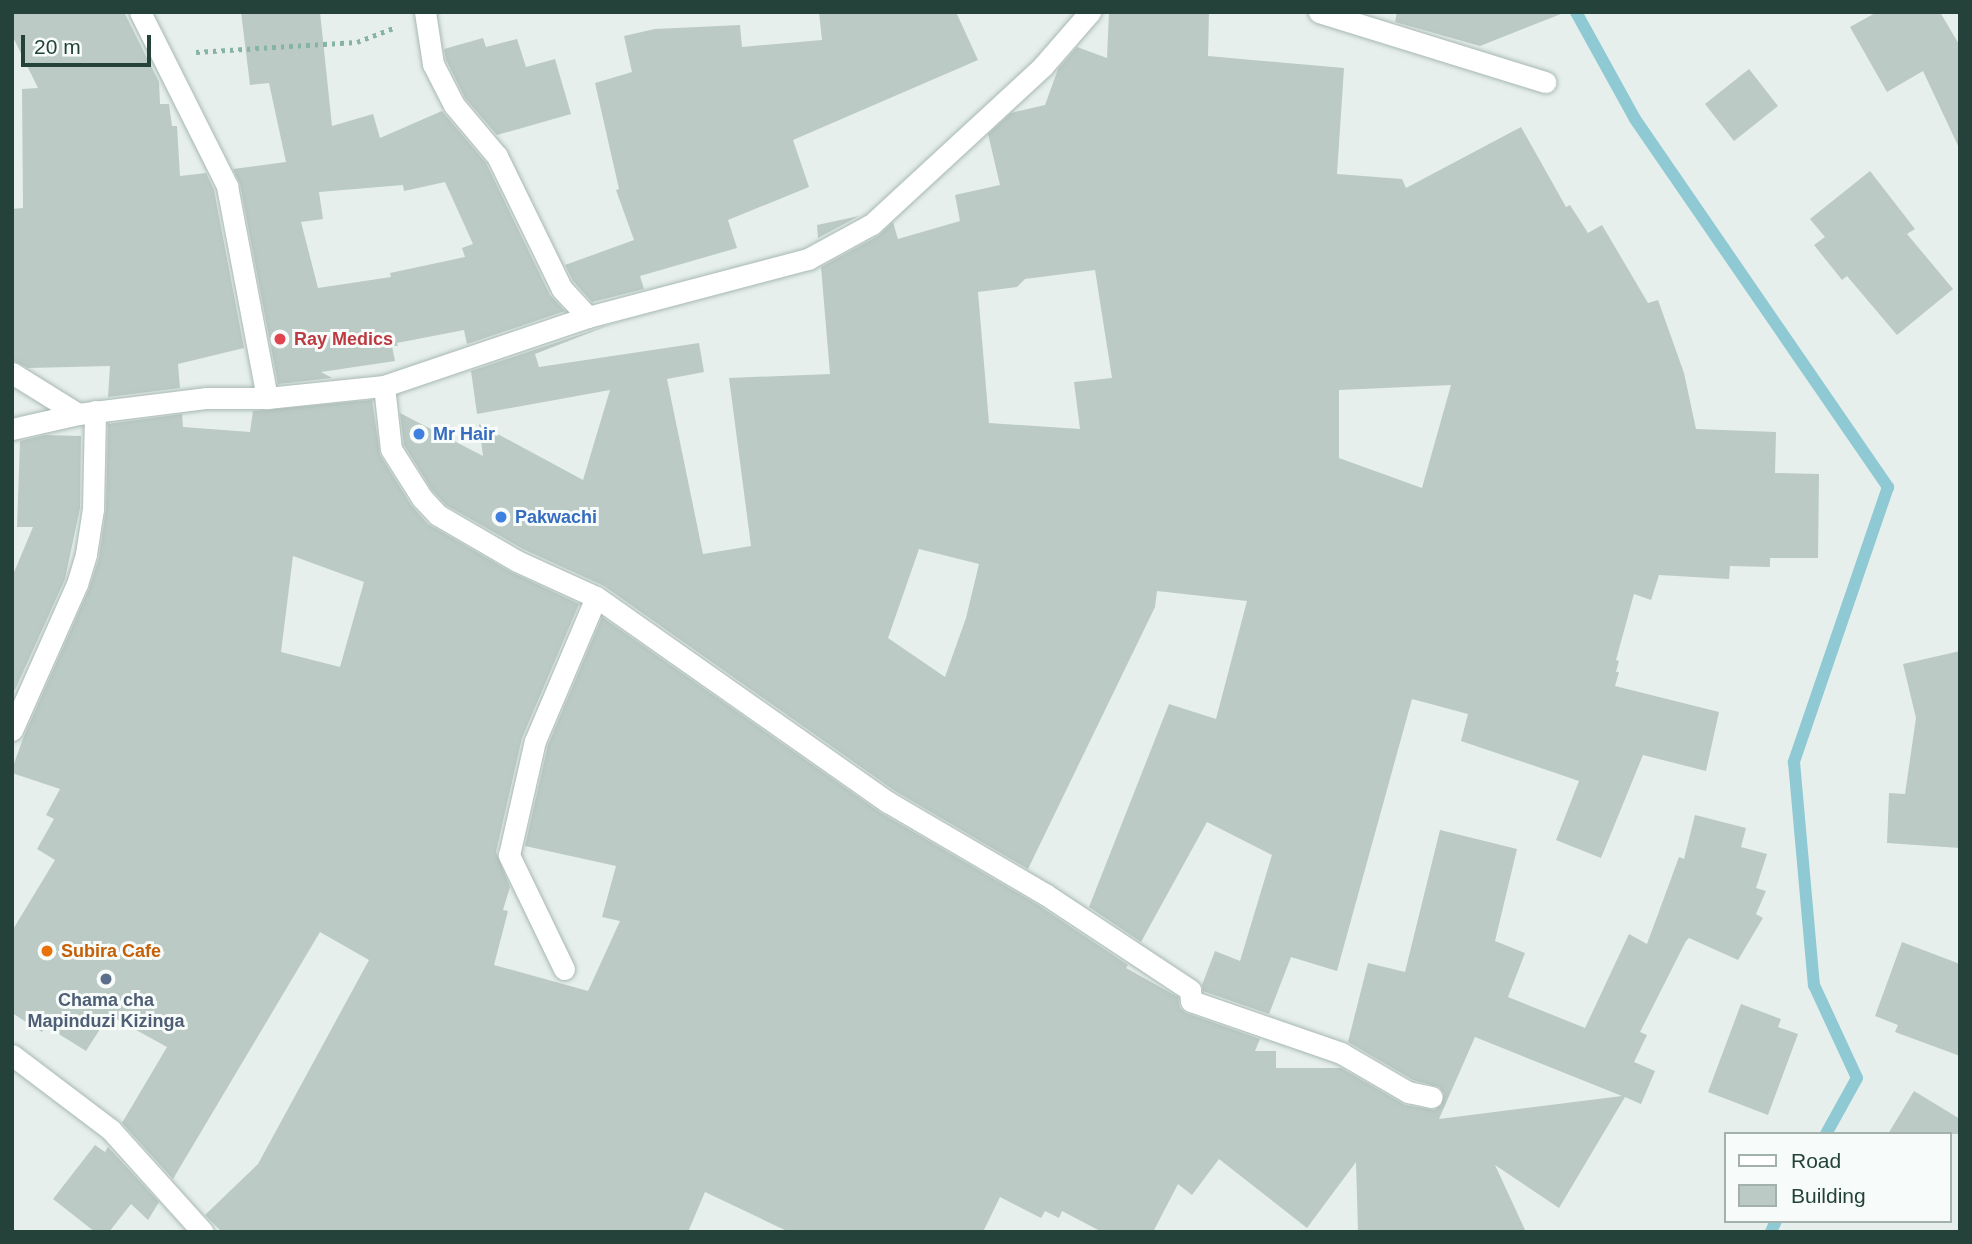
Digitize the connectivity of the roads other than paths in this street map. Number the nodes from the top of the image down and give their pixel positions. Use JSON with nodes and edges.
{"nodes":[{"id":1,"x":140,"y":12,"type":"edge"},
{"id":2,"x":1090,"y":12,"type":"edge"},
{"id":3,"x":1319,"y":12,"type":"edge"},
{"id":4,"x":424,"y":15,"type":"edge"},
{"id":5,"x":1545,"y":82,"type":"dead end"},
{"id":6,"x":588,"y":317,"type":"junction"},
{"id":7,"x":12,"y":373,"type":"edge"},
{"id":8,"x":384,"y":386,"type":"junction"},
{"id":9,"x":267,"y":398,"type":"junction"},
{"id":10,"x":86,"y":413,"type":"junction"},
{"id":11,"x":12,"y":429,"type":"edge"},
{"id":12,"x":596,"y":597,"type":"junction"},
{"id":13,"x":16,"y":706,"type":"edge"},
{"id":14,"x":12,"y":730,"type":"edge"},
{"id":15,"x":564,"y":969,"type":"dead end"},
{"id":16,"x":12,"y":1055,"type":"edge"},
{"id":17,"x":1431,"y":1097,"type":"dead end"},
{"id":18,"x":203,"y":1232,"type":"edge"}],
"edges":[{"from":1,"to":9,"type":"street"},
{"from":2,"to":6,"type":"street"},
{"from":3,"to":5,"type":"street"},
{"from":4,"to":6,"type":"street"},
{"from":6,"to":8,"type":"street"},
{"from":7,"to":10,"type":"street"},
{"from":8,"to":9,"type":"street"},
{"from":8,"to":12,"type":"street"},
{"from":9,"to":10,"type":"street"},
{"from":10,"to":11,"type":"street"},
{"from":10,"to":13,"type":"street"},
{"from":12,"to":15,"type":"street"},
{"from":12,"to":17,"type":"street"},
{"from":13,"to":14,"type":"street"},
{"from":16,"to":18,"type":"street"}]}
